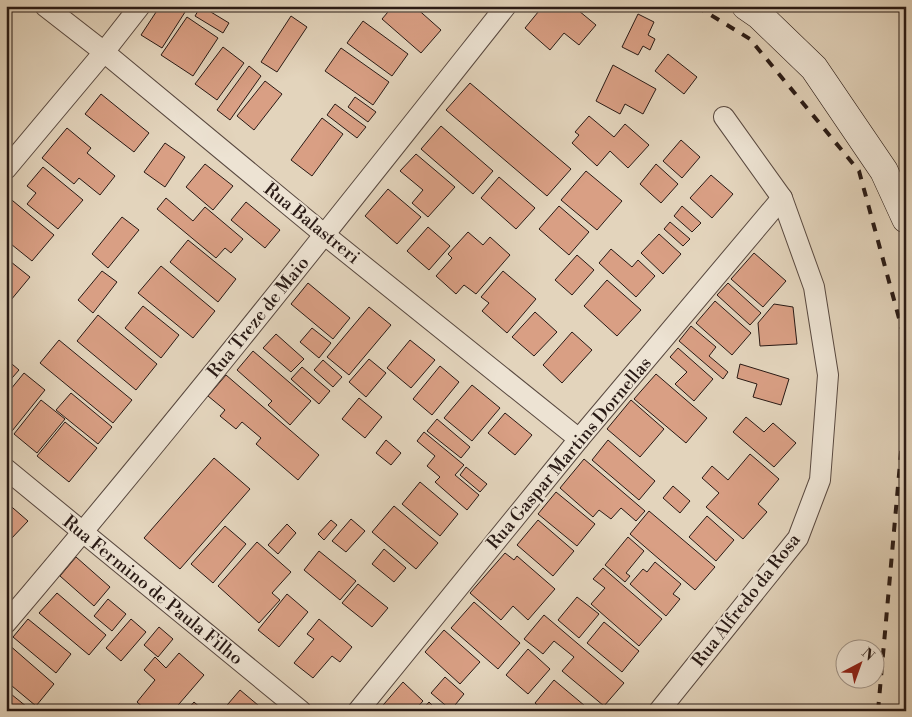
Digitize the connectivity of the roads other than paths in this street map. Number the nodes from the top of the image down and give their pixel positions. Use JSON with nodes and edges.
{"nodes":[{"id":1,"x":45,"y":6,"type":"edge"},
{"id":2,"x":140,"y":6,"type":"edge"},
{"id":3,"x":506,"y":6,"type":"edge"},
{"id":4,"x":746,"y":6,"type":"edge"},
{"id":5,"x":104,"y":52,"type":"junction"},
{"id":6,"x":724,"y":118,"type":"dead end"},
{"id":7,"x":6,"y":169,"type":"edge"},
{"id":8,"x":782,"y":198,"type":"junction"},
{"id":9,"x":906,"y":219,"type":"edge"},
{"id":10,"x":325,"y":235,"type":"junction"},
{"id":11,"x":580,"y":439,"type":"junction"},
{"id":12,"x":6,"y":469,"type":"edge"},
{"id":13,"x":83,"y":532,"type":"junction"},
{"id":14,"x":6,"y":623,"type":"edge"},
{"id":15,"x":301,"y":711,"type":"edge"},
{"id":16,"x":358,"y":711,"type":"edge"},
{"id":17,"x":658,"y":711,"type":"edge"}],
"edges":[{"from":1,"to":5,"type":"street","name":"Rua Balastreri"},
{"from":2,"to":5,"type":"street"},
{"from":3,"to":10,"type":"street","name":"Rua Treze de Maio"},
{"from":4,"to":9,"type":"street"},
{"from":5,"to":7,"type":"street"},
{"from":5,"to":10,"type":"street","name":"Rua Balastreri"},
{"from":6,"to":8,"type":"street","name":"Rua Alfredo da Rosa"},
{"from":8,"to":11,"type":"street","name":"Rua Gaspar Martins Dornellas"},
{"from":8,"to":17,"type":"street","name":"Rua Alfredo da Rosa"},
{"from":10,"to":11,"type":"street","name":"Rua Balastreri"},
{"from":10,"to":13,"type":"street","name":"Rua Treze de Maio"},
{"from":11,"to":16,"type":"street","name":"Rua Gaspar Martins Dornellas"},
{"from":12,"to":13,"type":"street","name":"Rua Fermino de Paula Filho"},
{"from":13,"to":14,"type":"street","name":"Rua Treze de Maio"},
{"from":13,"to":15,"type":"street","name":"Rua Fermino de Paula Filho"}]}
